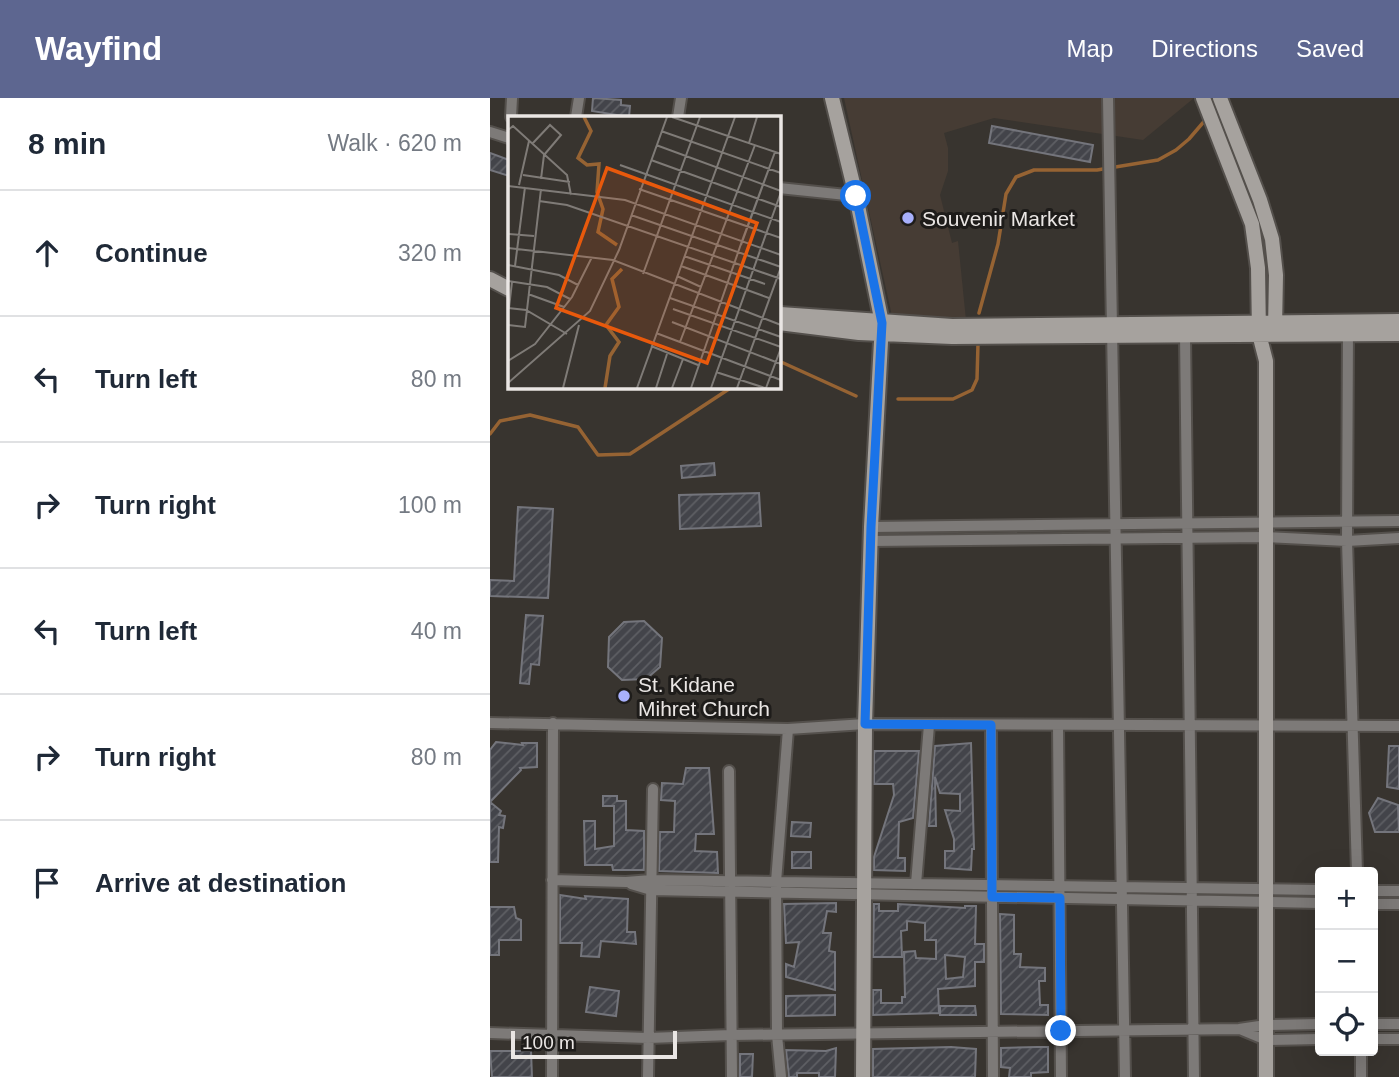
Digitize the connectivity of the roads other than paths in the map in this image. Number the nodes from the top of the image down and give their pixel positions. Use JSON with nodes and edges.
{"nodes":[{"id":1,"x":512,"y":98,"type":"edge"},
{"id":2,"x":579,"y":98,"type":"edge"},
{"id":3,"x":681,"y":98,"type":"edge"},
{"id":4,"x":832,"y":98,"type":"edge"},
{"id":5,"x":1108,"y":98,"type":"edge"},
{"id":6,"x":1203,"y":98,"type":"edge"},
{"id":7,"x":1220,"y":98,"type":"edge"},
{"id":8,"x":511,"y":116,"type":"edge"},
{"id":9,"x":576,"y":116,"type":"edge"},
{"id":10,"x":678,"y":116,"type":"edge"},
{"id":11,"x":490,"y":132,"type":"edge"},
{"id":12,"x":508,"y":138,"type":"edge"},
{"id":13,"x":780,"y":188,"type":"edge"},
{"id":14,"x":856,"y":196,"type":"junction"},
{"id":15,"x":490,"y":270,"type":"edge"},
{"id":16,"x":508,"y":278,"type":"edge"},
{"id":17,"x":490,"y":279,"type":"edge"},
{"id":18,"x":508,"y":288,"type":"edge"},
{"id":19,"x":780,"y":314,"type":"edge"},
{"id":20,"x":1399,"y":321,"type":"edge"},
{"id":21,"x":780,"y":323,"type":"edge"},
{"id":22,"x":1259,"y":327,"type":"junction"},
{"id":23,"x":1275,"y":327,"type":"junction"},
{"id":24,"x":882,"y":328,"type":"junction"},
{"id":25,"x":1348,"y":328,"type":"junction"},
{"id":26,"x":1113,"y":330,"type":"junction"},
{"id":27,"x":1399,"y":334,"type":"edge"},
{"id":28,"x":1185,"y":335,"type":"junction"},
{"id":29,"x":1266,"y":361,"type":"junction"},
{"id":30,"x":1348,"y":521,"type":"junction"},
{"id":31,"x":1399,"y":521,"type":"edge"},
{"id":32,"x":1266,"y":522,"type":"junction"},
{"id":33,"x":1187,"y":523,"type":"junction"},
{"id":34,"x":1116,"y":524,"type":"junction"},
{"id":35,"x":871,"y":534,"type":"junction"},
{"id":36,"x":1187,"y":537,"type":"junction"},
{"id":37,"x":1266,"y":537,"type":"junction"},
{"id":38,"x":1116,"y":538,"type":"junction"},
{"id":39,"x":1399,"y":538,"type":"edge"},
{"id":40,"x":1348,"y":541,"type":"junction"},
{"id":41,"x":490,"y":723,"type":"edge"},
{"id":42,"x":553,"y":723,"type":"junction"},
{"id":43,"x":865,"y":724,"type":"junction"},
{"id":44,"x":929,"y":725,"type":"junction"},
{"id":45,"x":991,"y":725,"type":"junction"},
{"id":46,"x":1058,"y":725,"type":"junction"},
{"id":47,"x":1119,"y":726,"type":"junction"},
{"id":48,"x":1189,"y":726,"type":"junction"},
{"id":49,"x":1266,"y":726,"type":"junction"},
{"id":50,"x":1354,"y":726,"type":"junction"},
{"id":51,"x":1399,"y":726,"type":"edge"},
{"id":52,"x":788,"y":729,"type":"junction"},
{"id":53,"x":729,"y":771,"type":"dead end"},
{"id":54,"x":653,"y":789,"type":"dead end"},
{"id":55,"x":1357,"y":867,"type":"edge"},
{"id":56,"x":552,"y":880,"type":"junction"},
{"id":57,"x":916,"y":884,"type":"junction"},
{"id":58,"x":651,"y":885,"type":"junction"},
{"id":59,"x":730,"y":886,"type":"junction"},
{"id":60,"x":1060,"y":886,"type":"junction"},
{"id":61,"x":776,"y":887,"type":"junction"},
{"id":62,"x":1122,"y":887,"type":"junction"},
{"id":63,"x":1191,"y":888,"type":"junction"},
{"id":64,"x":864,"y":889,"type":"junction"},
{"id":65,"x":992,"y":891,"type":"junction"},
{"id":66,"x":1315,"y":891,"type":"edge"},
{"id":67,"x":1378,"y":891,"type":"edge"},
{"id":68,"x":1399,"y":891,"type":"edge"},
{"id":69,"x":1266,"y":896,"type":"junction"},
{"id":70,"x":1060,"y":898,"type":"junction"},
{"id":71,"x":1122,"y":899,"type":"junction"},
{"id":72,"x":1192,"y":901,"type":"junction"},
{"id":73,"x":1315,"y":902,"type":"edge"},
{"id":74,"x":1378,"y":904,"type":"edge"},
{"id":75,"x":1399,"y":904,"type":"edge"},
{"id":76,"x":1378,"y":1024,"type":"edge"},
{"id":77,"x":1399,"y":1024,"type":"edge"},
{"id":78,"x":1315,"y":1025,"type":"edge"},
{"id":79,"x":1124,"y":1029,"type":"junction"},
{"id":80,"x":1193,"y":1030,"type":"junction"},
{"id":81,"x":1061,"y":1031,"type":"junction"},
{"id":82,"x":992,"y":1032,"type":"junction"},
{"id":83,"x":1266,"y":1032,"type":"junction"},
{"id":84,"x":490,"y":1033,"type":"edge"},
{"id":85,"x":863,"y":1034,"type":"junction"},
{"id":86,"x":552,"y":1035,"type":"junction"},
{"id":87,"x":731,"y":1035,"type":"junction"},
{"id":88,"x":778,"y":1035,"type":"junction"},
{"id":89,"x":648,"y":1038,"type":"junction"},
{"id":90,"x":1315,"y":1038,"type":"edge"},
{"id":91,"x":1378,"y":1039,"type":"edge"},
{"id":92,"x":1399,"y":1039,"type":"edge"},
{"id":93,"x":1361,"y":1056,"type":"edge"},
{"id":94,"x":552,"y":1077,"type":"edge"},
{"id":95,"x":648,"y":1077,"type":"edge"},
{"id":96,"x":732,"y":1077,"type":"edge"},
{"id":97,"x":781,"y":1077,"type":"edge"},
{"id":98,"x":863,"y":1077,"type":"edge"},
{"id":99,"x":993,"y":1077,"type":"edge"},
{"id":100,"x":1061,"y":1077,"type":"edge"},
{"id":101,"x":1125,"y":1077,"type":"edge"},
{"id":102,"x":1194,"y":1077,"type":"edge"},
{"id":103,"x":1266,"y":1077,"type":"edge"},
{"id":104,"x":1361,"y":1077,"type":"edge"}],
"edges":[{"from":1,"to":8,"type":"street"},
{"from":2,"to":9,"type":"street"},
{"from":3,"to":10,"type":"street"},
{"from":4,"to":14,"type":"street"},
{"from":5,"to":26,"type":"street"},
{"from":6,"to":22,"type":"street"},
{"from":7,"to":23,"type":"street"},
{"from":11,"to":12,"type":"street"},
{"from":13,"to":14,"type":"street"},
{"from":14,"to":24,"type":"street"},
{"from":15,"to":16,"type":"street"},
{"from":17,"to":18,"type":"street"},
{"from":19,"to":24,"type":"street"},
{"from":20,"to":25,"type":"street"},
{"from":21,"to":24,"type":"street"},
{"from":22,"to":23,"type":"street"},
{"from":22,"to":26,"type":"street"},
{"from":22,"to":28,"type":"street"},
{"from":22,"to":29,"type":"street"},
{"from":23,"to":25,"type":"street"},
{"from":23,"to":29,"type":"street"},
{"from":24,"to":26,"type":"street"},
{"from":24,"to":35,"type":"street"},
{"from":25,"to":27,"type":"street"},
{"from":25,"to":30,"type":"street"},
{"from":26,"to":28,"type":"street"},
{"from":26,"to":34,"type":"street"},
{"from":28,"to":33,"type":"street"},
{"from":29,"to":32,"type":"street"},
{"from":30,"to":31,"type":"street"},
{"from":30,"to":32,"type":"street"},
{"from":30,"to":40,"type":"street"},
{"from":32,"to":33,"type":"street"},
{"from":32,"to":37,"type":"street"},
{"from":33,"to":34,"type":"street"},
{"from":33,"to":36,"type":"street"},
{"from":34,"to":35,"type":"street"},
{"from":34,"to":38,"type":"street"},
{"from":35,"to":38,"type":"street"},
{"from":35,"to":43,"type":"street"},
{"from":36,"to":37,"type":"street"},
{"from":36,"to":38,"type":"street"},
{"from":36,"to":48,"type":"street"},
{"from":37,"to":40,"type":"street"},
{"from":37,"to":49,"type":"street"},
{"from":38,"to":47,"type":"street"},
{"from":39,"to":40,"type":"street"},
{"from":40,"to":50,"type":"street"},
{"from":41,"to":42,"type":"street"},
{"from":42,"to":52,"type":"street"},
{"from":42,"to":56,"type":"street"},
{"from":43,"to":44,"type":"street"},
{"from":43,"to":52,"type":"street"},
{"from":43,"to":64,"type":"street"},
{"from":44,"to":45,"type":"street"},
{"from":44,"to":57,"type":"street"},
{"from":45,"to":46,"type":"street"},
{"from":45,"to":65,"type":"street"},
{"from":46,"to":47,"type":"street"},
{"from":46,"to":60,"type":"street"},
{"from":47,"to":48,"type":"street"},
{"from":47,"to":62,"type":"street"},
{"from":48,"to":49,"type":"street"},
{"from":48,"to":63,"type":"street"},
{"from":49,"to":50,"type":"street"},
{"from":49,"to":69,"type":"street"},
{"from":50,"to":51,"type":"street"},
{"from":50,"to":55,"type":"street"},
{"from":52,"to":61,"type":"street"},
{"from":53,"to":59,"type":"street"},
{"from":54,"to":58,"type":"street"},
{"from":56,"to":58,"type":"street"},
{"from":56,"to":86,"type":"street"},
{"from":57,"to":64,"type":"street"},
{"from":57,"to":65,"type":"street"},
{"from":58,"to":59,"type":"street"},
{"from":58,"to":89,"type":"street"},
{"from":59,"to":61,"type":"street"},
{"from":59,"to":87,"type":"street"},
{"from":60,"to":62,"type":"street"},
{"from":60,"to":65,"type":"street"},
{"from":60,"to":70,"type":"street"},
{"from":61,"to":64,"type":"street"},
{"from":61,"to":88,"type":"street"},
{"from":62,"to":63,"type":"street"},
{"from":62,"to":71,"type":"street"},
{"from":63,"to":69,"type":"street"},
{"from":63,"to":72,"type":"street"},
{"from":64,"to":65,"type":"street"},
{"from":64,"to":85,"type":"street"},
{"from":65,"to":70,"type":"street"},
{"from":65,"to":82,"type":"street"},
{"from":66,"to":69,"type":"street"},
{"from":67,"to":68,"type":"street"},
{"from":69,"to":72,"type":"street"},
{"from":69,"to":73,"type":"street"},
{"from":69,"to":83,"type":"street"},
{"from":70,"to":71,"type":"street"},
{"from":70,"to":81,"type":"street"},
{"from":71,"to":72,"type":"street"},
{"from":71,"to":79,"type":"street"},
{"from":72,"to":80,"type":"street"},
{"from":74,"to":75,"type":"street"},
{"from":76,"to":77,"type":"street"},
{"from":78,"to":83,"type":"street"},
{"from":79,"to":80,"type":"street"},
{"from":79,"to":81,"type":"street"},
{"from":79,"to":101,"type":"street"},
{"from":80,"to":83,"type":"street"},
{"from":80,"to":102,"type":"street"},
{"from":81,"to":82,"type":"street"},
{"from":81,"to":100,"type":"street"},
{"from":82,"to":85,"type":"street"},
{"from":82,"to":99,"type":"street"},
{"from":83,"to":90,"type":"street"},
{"from":83,"to":103,"type":"street"},
{"from":84,"to":86,"type":"street"},
{"from":85,"to":88,"type":"street"},
{"from":85,"to":98,"type":"street"},
{"from":86,"to":89,"type":"street"},
{"from":86,"to":94,"type":"street"},
{"from":87,"to":88,"type":"street"},
{"from":87,"to":89,"type":"street"},
{"from":87,"to":96,"type":"street"},
{"from":88,"to":97,"type":"street"},
{"from":89,"to":95,"type":"street"},
{"from":91,"to":92,"type":"street"},
{"from":93,"to":104,"type":"street"}]}
